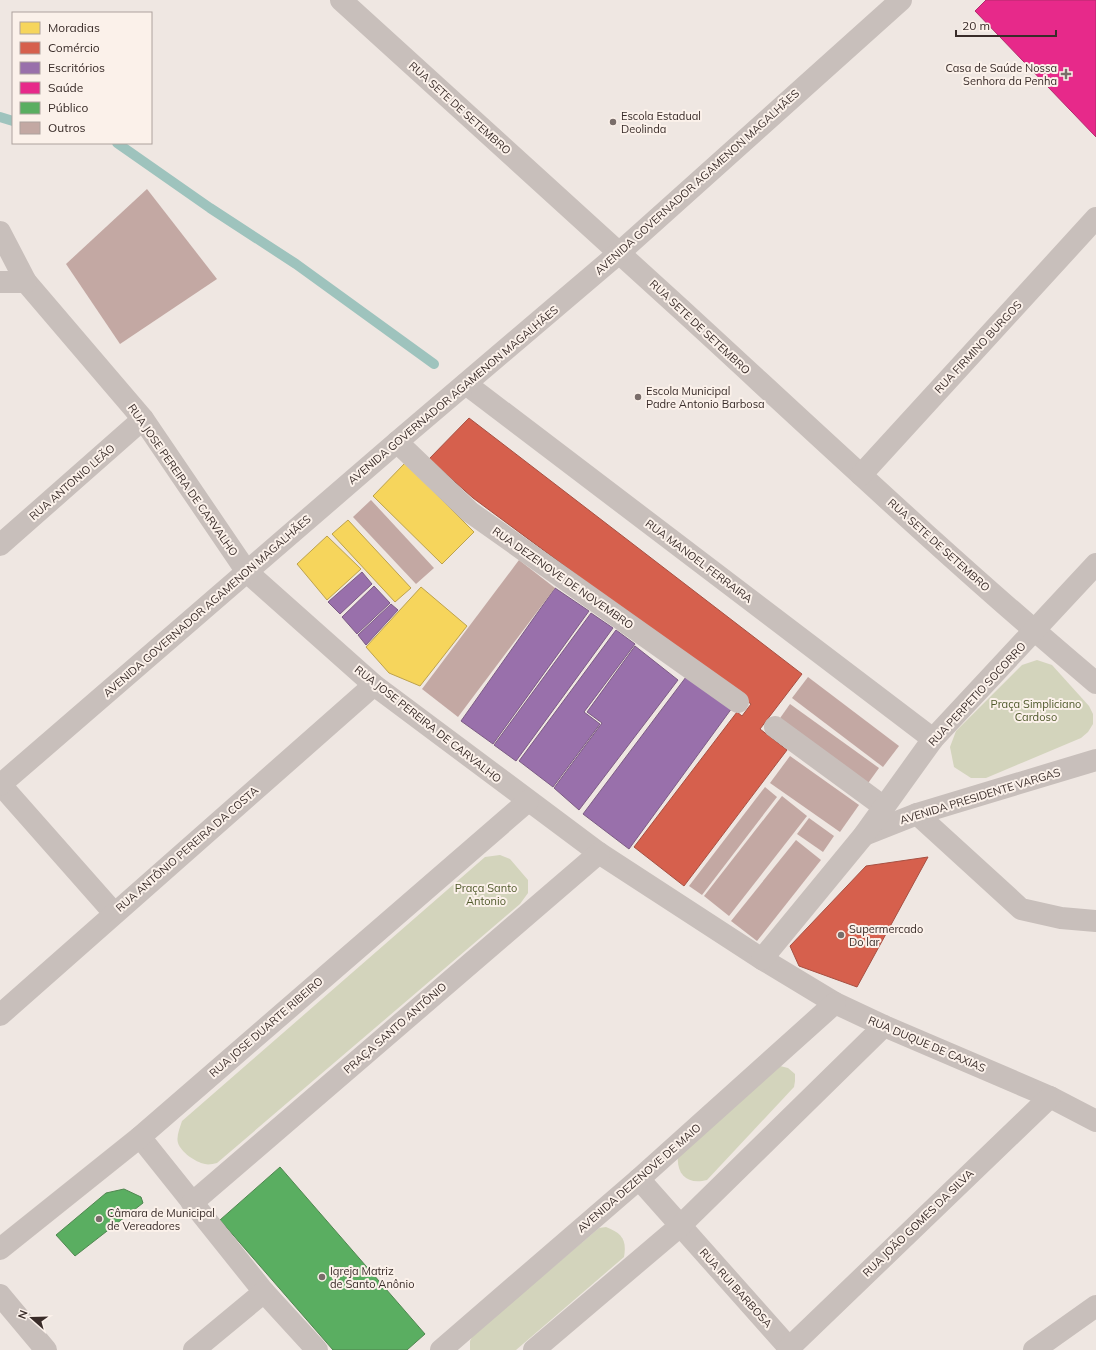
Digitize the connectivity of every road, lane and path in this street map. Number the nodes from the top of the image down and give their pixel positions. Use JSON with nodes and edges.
{"nodes":[{"id":1,"x":341,"y":0,"type":"edge"},
{"id":2,"x":901,"y":0,"type":"edge"},
{"id":3,"x":1096,"y":218,"type":"edge"},
{"id":4,"x":0,"y":232,"type":"edge"},
{"id":5,"x":619,"y":253,"type":"junction"},
{"id":6,"x":0,"y":282,"type":"edge"},
{"id":7,"x":26,"y":282,"type":"junction"},
{"id":8,"x":466,"y":384,"type":"junction"},
{"id":9,"x":143,"y":420,"type":"junction"},
{"id":10,"x":397,"y":442,"type":"junction"},
{"id":11,"x":861,"y":475,"type":"junction"},
{"id":12,"x":0,"y":545,"type":"edge"},
{"id":13,"x":1096,"y":564,"type":"edge"},
{"id":14,"x":247,"y":572,"type":"junction"},
{"id":15,"x":1034,"y":631,"type":"junction"},
{"id":16,"x":1096,"y":684,"type":"edge"},
{"id":17,"x":374,"y":685,"type":"junction"},
{"id":18,"x":738,"y":702,"type":"dead end"},
{"id":19,"x":775,"y":727,"type":"dead end"},
{"id":20,"x":933,"y":739,"type":"junction"},
{"id":21,"x":1096,"y":760,"type":"edge"},
{"id":22,"x":0,"y":784,"type":"edge"},
{"id":23,"x":528,"y":801,"type":"junction"},
{"id":24,"x":884,"y":807,"type":"junction"},
{"id":25,"x":916,"y":814,"type":"junction"},
{"id":26,"x":864,"y":835,"type":"junction"},
{"id":27,"x":599,"y":853,"type":"junction"},
{"id":28,"x":114,"y":913,"type":"junction"},
{"id":29,"x":1096,"y":921,"type":"edge"},
{"id":30,"x":762,"y":959,"type":"junction"},
{"id":31,"x":835,"y":1003,"type":"junction"},
{"id":32,"x":0,"y":1015,"type":"edge"},
{"id":33,"x":884,"y":1026,"type":"junction"},
{"id":34,"x":1050,"y":1097,"type":"junction"},
{"id":35,"x":1096,"y":1121,"type":"edge"},
{"id":36,"x":140,"y":1137,"type":"junction"},
{"id":37,"x":638,"y":1179,"type":"junction"},
{"id":38,"x":192,"y":1203,"type":"junction"},
{"id":39,"x":680,"y":1226,"type":"junction"},
{"id":40,"x":0,"y":1250,"type":"edge"},
{"id":41,"x":264,"y":1292,"type":"junction"},
{"id":42,"x":0,"y":1294,"type":"edge"},
{"id":43,"x":1096,"y":1306,"type":"edge"},
{"id":44,"x":789,"y":1349,"type":"edge"},
{"id":45,"x":46,"y":1350,"type":"edge"},
{"id":46,"x":194,"y":1350,"type":"edge"},
{"id":47,"x":317,"y":1350,"type":"edge"},
{"id":48,"x":441,"y":1350,"type":"edge"},
{"id":49,"x":534,"y":1350,"type":"edge"},
{"id":50,"x":1034,"y":1350,"type":"edge"}],
"edges":[{"from":1,"to":5,"type":"street","name":"RUA SETE DE SETEMBRO"},
{"from":2,"to":5,"type":"street","name":"AVENIDA GOVERNADOR AGAMENON MAGALHÃES"},
{"from":3,"to":11,"type":"street","name":"RUA FIRMINO BURGOS"},
{"from":4,"to":7,"type":"street","name":"RUA JOSE PEREIRA DE CARVALHO"},
{"from":5,"to":8,"type":"street","name":"AVENIDA GOVERNADOR AGAMENON MAGALHÃES"},
{"from":5,"to":11,"type":"street","name":"RUA SETE DE SETEMBRO"},
{"from":6,"to":7,"type":"street"},
{"from":7,"to":9,"type":"street","name":"RUA JOSE PEREIRA DE CARVALHO"},
{"from":8,"to":10,"type":"street","name":"AVENIDA GOVERNADOR AGAMENON MAGALHÃES"},
{"from":8,"to":20,"type":"street","name":"RUA MANOEL FERRAIRA"},
{"from":9,"to":12,"type":"street","name":"RUA ANTONIO LEÃO"},
{"from":9,"to":14,"type":"street","name":"RUA JOSE PEREIRA DE CARVALHO"},
{"from":10,"to":14,"type":"street","name":"AVENIDA GOVERNADOR AGAMENON MAGALHÃES"},
{"from":10,"to":18,"type":"street","name":"RUA DEZENOVE DE NOVEMBRO"},
{"from":11,"to":15,"type":"street","name":"RUA SETE DE SETEMBRO"},
{"from":13,"to":15,"type":"street","name":"RUA PERPETIO SOCORRO"},
{"from":14,"to":17,"type":"street","name":"RUA JOSE PEREIRA DE CARVALHO"},
{"from":14,"to":22,"type":"street","name":"AVENIDA GOVERNADOR AGAMENON MAGALHÃES"},
{"from":15,"to":16,"type":"street","name":"RUA SETE DE SETEMBRO"},
{"from":15,"to":20,"type":"street","name":"RUA PERPETIO SOCORRO"},
{"from":17,"to":23,"type":"street","name":"RUA JOSE PEREIRA DE CARVALHO"},
{"from":17,"to":28,"type":"street","name":"RUA ANTÔNIO PEREIRA DA COSTA"},
{"from":19,"to":24,"type":"street"},
{"from":20,"to":24,"type":"street","name":"RUA PERPETIO SOCORRO"},
{"from":21,"to":25,"type":"street","name":"AVENIDA PRESIDENTE VARGAS"},
{"from":22,"to":28,"type":"street"},
{"from":23,"to":27,"type":"street","name":"RUA JOSE PEREIRA DE CARVALHO"},
{"from":23,"to":36,"type":"street","name":"RUA JOSE DUARTE RIBEIRO"},
{"from":24,"to":26,"type":"street","name":"RUA PERPETIO SOCORRO"},
{"from":25,"to":26,"type":"street","name":"AVENIDA PRESIDENTE VARGAS"},
{"from":25,"to":29,"type":"street"},
{"from":26,"to":30,"type":"street","name":"RUA PERPETIO SOCORRO"},
{"from":27,"to":30,"type":"street","name":"RUA JOSE PEREIRA DE CARVALHO"},
{"from":27,"to":38,"type":"street","name":"PRAÇA SANTO ANTÔNIO"},
{"from":28,"to":32,"type":"street","name":"RUA ANTÔNIO PEREIRA DA COSTA"},
{"from":30,"to":31,"type":"street","name":"RUA DUQUE DE CAXIAS"},
{"from":31,"to":33,"type":"street","name":"RUA DUQUE DE CAXIAS"},
{"from":31,"to":37,"type":"street","name":"AVENIDA DEZENOVE DE MAIO"},
{"from":33,"to":34,"type":"street","name":"RUA DUQUE DE CAXIAS"},
{"from":33,"to":39,"type":"street"},
{"from":34,"to":35,"type":"street","name":"RUA DUQUE DE CAXIAS"},
{"from":34,"to":44,"type":"street","name":"RUA JOÃO GOMES DA SILVA"},
{"from":36,"to":38,"type":"street"},
{"from":36,"to":40,"type":"street","name":"RUA JOSE DUARTE RIBEIRO"},
{"from":37,"to":39,"type":"street","name":"RUA RUI BARBOSA"},
{"from":37,"to":48,"type":"street","name":"AVENIDA DEZENOVE DE MAIO"},
{"from":38,"to":41,"type":"street"},
{"from":39,"to":44,"type":"street","name":"RUA RUI BARBOSA"},
{"from":39,"to":49,"type":"street"},
{"from":41,"to":46,"type":"street"},
{"from":41,"to":47,"type":"street"},
{"from":42,"to":45,"type":"street"},
{"from":43,"to":50,"type":"street"}]}
